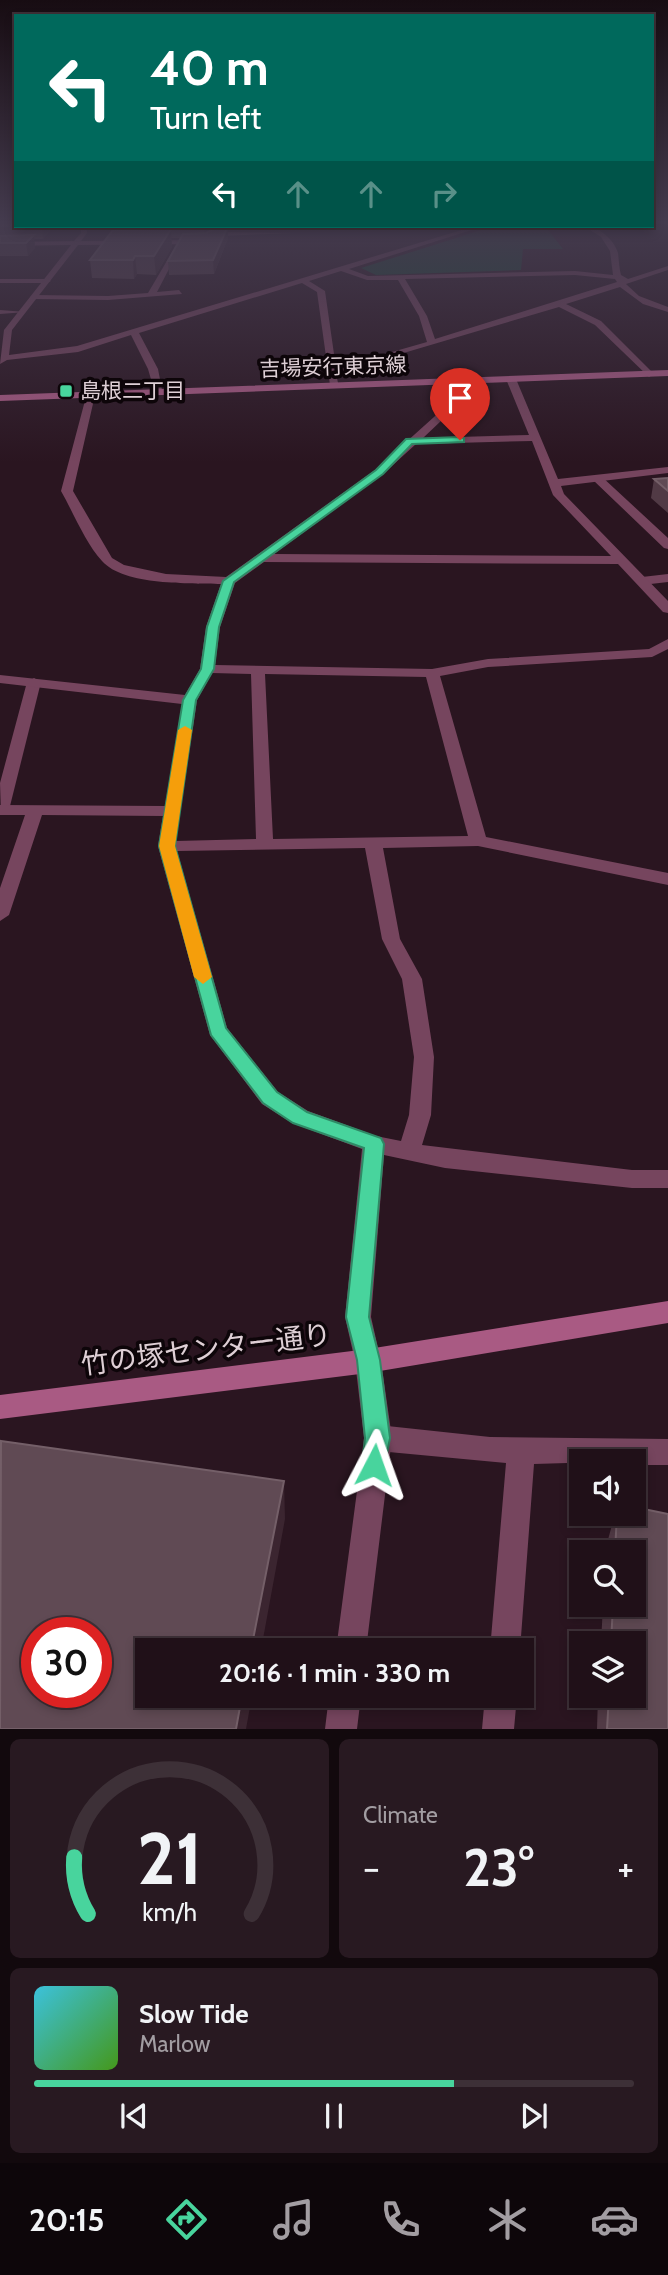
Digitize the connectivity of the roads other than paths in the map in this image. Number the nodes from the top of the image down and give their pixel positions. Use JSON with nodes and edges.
{"nodes":[{"id":1,"x":30,"y":302,"type":"edge"},
{"id":2,"x":235,"y":302,"type":"edge"},
{"id":3,"x":322,"y":302,"type":"edge"},
{"id":4,"x":415,"y":302,"type":"edge"},
{"id":5,"x":565,"y":302,"type":"edge"},
{"id":6,"x":642,"y":302,"type":"edge"},
{"id":7,"x":559,"y":304,"type":"junction"},
{"id":8,"x":668,"y":310,"type":"edge"},
{"id":9,"x":0,"y":312,"type":"edge"},
{"id":10,"x":22,"y":312,"type":"junction"},
{"id":11,"x":134,"y":332,"type":"junction"},
{"id":12,"x":432,"y":343,"type":"junction"},
{"id":13,"x":1,"y":359,"type":"edge"},
{"id":14,"x":331,"y":372,"type":"junction"},
{"id":15,"x":668,"y":373,"type":"edge"},
{"id":16,"x":649,"y":374,"type":"junction"},
{"id":17,"x":511,"y":379,"type":"junction"},
{"id":18,"x":464,"y":381,"type":"junction"},
{"id":19,"x":333,"y":386,"type":"junction"},
{"id":20,"x":160,"y":393,"type":"junction"},
{"id":21,"x":90,"y":395,"type":"junction"},
{"id":22,"x":0,"y":398,"type":"edge"},
{"id":23,"x":537,"y":438,"type":"junction"},
{"id":24,"x":410,"y":441,"type":"junction"},
{"id":25,"x":668,"y":470,"type":"edge"},
{"id":26,"x":597,"y":478,"type":"junction"},
{"id":27,"x":555,"y":483,"type":"junction"},
{"id":28,"x":668,"y":545,"type":"edge"},
{"id":29,"x":261,"y":558,"type":"junction"},
{"id":30,"x":623,"y":560,"type":"junction"},
{"id":31,"x":668,"y":578,"type":"edge"},
{"id":32,"x":229,"y":581,"type":"junction"},
{"id":33,"x":642,"y":581,"type":"junction"},
{"id":34,"x":668,"y":609,"type":"edge"},
{"id":35,"x":668,"y":643,"type":"edge"},
{"id":36,"x":207,"y":669,"type":"junction"},
{"id":37,"x":258,"y":670,"type":"junction"},
{"id":38,"x":432,"y":673,"type":"junction"},
{"id":39,"x":0,"y":679,"type":"edge"},
{"id":40,"x":34,"y":682,"type":"junction"},
{"id":41,"x":190,"y":700,"type":"junction"},
{"id":42,"x":0,"y":810,"type":"edge"},
{"id":43,"x":35,"y":810,"type":"junction"},
{"id":44,"x":172,"y":811,"type":"junction"},
{"id":45,"x":478,"y":841,"type":"junction"},
{"id":46,"x":373,"y":842,"type":"junction"},
{"id":47,"x":265,"y":844,"type":"junction"},
{"id":48,"x":167,"y":846,"type":"junction"},
{"id":49,"x":668,"y":879,"type":"edge"},
{"id":50,"x":0,"y":915,"type":"edge"},
{"id":51,"x":374,"y":1144,"type":"junction"},
{"id":52,"x":409,"y":1152,"type":"junction"},
{"id":53,"x":668,"y":1179,"type":"edge"},
{"id":54,"x":668,"y":1312,"type":"edge"},
{"id":55,"x":368,"y":1360,"type":"junction"},
{"id":56,"x":0,"y":1407,"type":"edge"},
{"id":57,"x":377,"y":1438,"type":"junction"},
{"id":58,"x":522,"y":1451,"type":"junction"},
{"id":59,"x":668,"y":1452,"type":"edge"},
{"id":60,"x":352,"y":1638,"type":"edge"},
{"id":61,"x":506,"y":1638,"type":"edge"},
{"id":62,"x":344,"y":1708,"type":"edge"},
{"id":63,"x":500,"y":1708,"type":"edge"},
{"id":64,"x":341,"y":1729,"type":"edge"},
{"id":65,"x":498,"y":1729,"type":"edge"}],
"edges":[{"from":1,"to":10,"type":"street"},
{"from":2,"to":11,"type":"street"},
{"from":3,"to":14,"type":"street"},
{"from":4,"to":12,"type":"street"},
{"from":5,"to":7,"type":"street"},
{"from":6,"to":8,"type":"street"},
{"from":7,"to":12,"type":"street"},
{"from":7,"to":16,"type":"street"},
{"from":9,"to":10,"type":"street"},
{"from":10,"to":13,"type":"street"},
{"from":11,"to":13,"type":"street"},
{"from":11,"to":20,"type":"street"},
{"from":12,"to":14,"type":"street"},
{"from":14,"to":19,"type":"street"},
{"from":15,"to":16,"type":"main road","name":"吉場安行東京線"},
{"from":16,"to":17,"type":"main road","name":"吉場安行東京線"},
{"from":17,"to":18,"type":"main road","name":"吉場安行東京線"},
{"from":17,"to":23,"type":"street"},
{"from":18,"to":19,"type":"main road","name":"吉場安行東京線"},
{"from":18,"to":24,"type":"street"},
{"from":19,"to":20,"type":"main road","name":"吉場安行東京線"},
{"from":20,"to":21,"type":"main road","name":"吉場安行東京線"},
{"from":21,"to":22,"type":"main road","name":"吉場安行東京線"},
{"from":21,"to":32,"type":"street"},
{"from":23,"to":24,"type":"street"},
{"from":23,"to":27,"type":"street"},
{"from":24,"to":29,"type":"street"},
{"from":25,"to":26,"type":"street"},
{"from":26,"to":27,"type":"street"},
{"from":26,"to":28,"type":"street"},
{"from":27,"to":30,"type":"street"},
{"from":29,"to":30,"type":"street"},
{"from":29,"to":32,"type":"street"},
{"from":30,"to":33,"type":"street"},
{"from":31,"to":33,"type":"street"},
{"from":32,"to":36,"type":"street"},
{"from":33,"to":34,"type":"street"},
{"from":35,"to":38,"type":"street"},
{"from":36,"to":37,"type":"street"},
{"from":36,"to":41,"type":"street"},
{"from":37,"to":38,"type":"street"},
{"from":37,"to":47,"type":"street"},
{"from":38,"to":45,"type":"street"},
{"from":39,"to":40,"type":"street"},
{"from":40,"to":41,"type":"street"},
{"from":40,"to":42,"type":"street"},
{"from":41,"to":44,"type":"street"},
{"from":42,"to":43,"type":"street"},
{"from":43,"to":44,"type":"street"},
{"from":43,"to":50,"type":"street"},
{"from":44,"to":48,"type":"street"},
{"from":45,"to":46,"type":"street"},
{"from":45,"to":49,"type":"street"},
{"from":46,"to":47,"type":"street"},
{"from":46,"to":52,"type":"street"},
{"from":47,"to":48,"type":"street"},
{"from":48,"to":51,"type":"street"},
{"from":51,"to":52,"type":"street"},
{"from":51,"to":55,"type":"street"},
{"from":52,"to":53,"type":"street"},
{"from":54,"to":55,"type":"main road","name":"竹の塚センター通り"},
{"from":55,"to":56,"type":"main road","name":"竹の塚センター通り"},
{"from":55,"to":57,"type":"street"},
{"from":57,"to":58,"type":"street"},
{"from":57,"to":60,"type":"street"},
{"from":58,"to":59,"type":"street"},
{"from":58,"to":61,"type":"street"},
{"from":62,"to":64,"type":"street"},
{"from":63,"to":65,"type":"street"}]}
